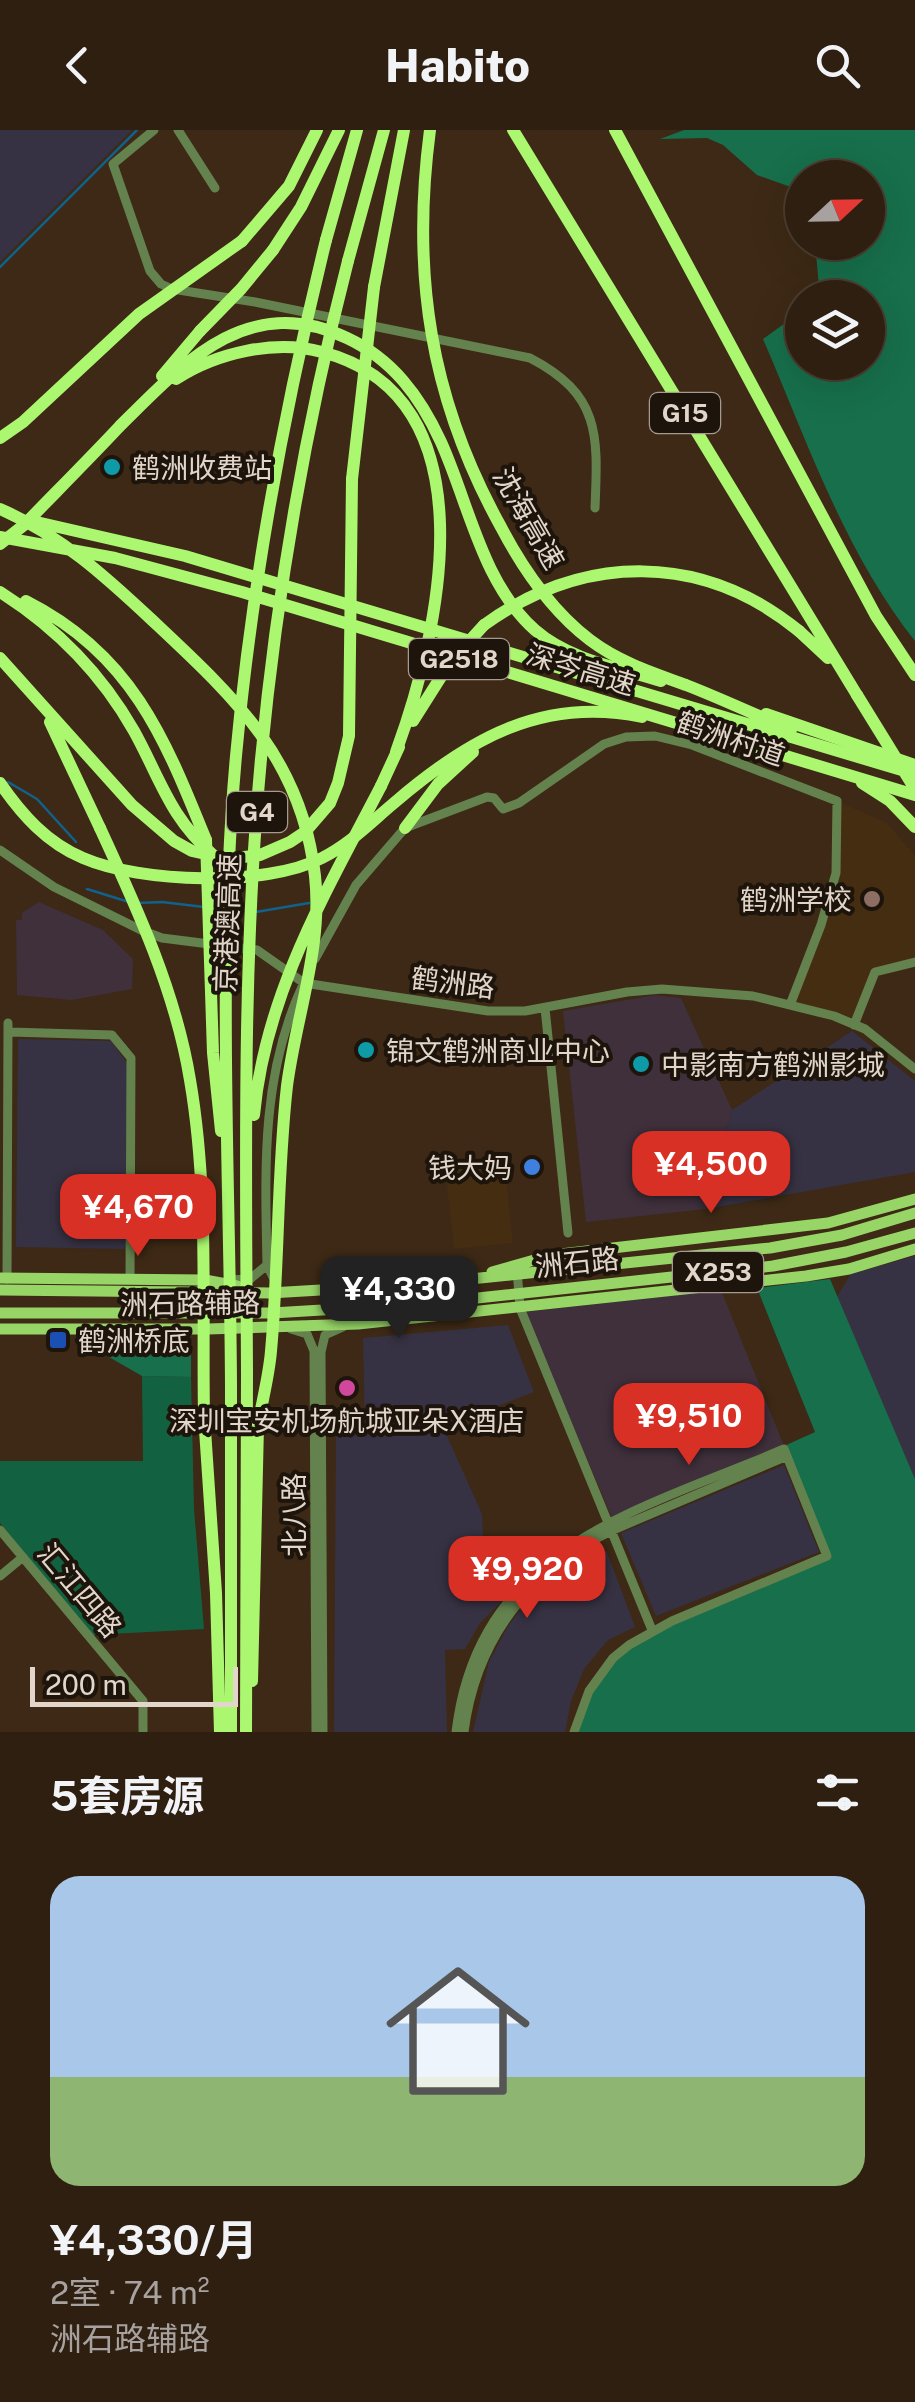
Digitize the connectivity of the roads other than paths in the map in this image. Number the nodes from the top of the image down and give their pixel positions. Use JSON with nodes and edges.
{"nodes":[{"id":1,"x":154,"y":130,"type":"edge"},
{"id":2,"x":178,"y":130,"type":"edge"},
{"id":3,"x":317,"y":130,"type":"edge"},
{"id":4,"x":339,"y":130,"type":"edge"},
{"id":5,"x":357,"y":130,"type":"edge"},
{"id":6,"x":384,"y":130,"type":"edge"},
{"id":7,"x":404,"y":130,"type":"edge"},
{"id":8,"x":430,"y":130,"type":"edge"},
{"id":9,"x":513,"y":130,"type":"edge"},
{"id":10,"x":615,"y":130,"type":"edge"},
{"id":11,"x":215,"y":188,"type":"dead end"},
{"id":12,"x":144,"y":403,"type":"junction"},
{"id":13,"x":0,"y":438,"type":"edge"},
{"id":14,"x":595,"y":508,"type":"dead end"},
{"id":15,"x":0,"y":513,"type":"edge"},
{"id":16,"x":0,"y":540,"type":"edge"},
{"id":17,"x":0,"y":592,"type":"edge"},
{"id":18,"x":0,"y":658,"type":"edge"},
{"id":19,"x":915,"y":675,"type":"edge"},
{"id":20,"x":858,"y":695,"type":"junction"},
{"id":21,"x":36,"y":698,"type":"junction"},
{"id":22,"x":516,"y":724,"type":"junction"},
{"id":23,"x":396,"y":752,"type":"junction"},
{"id":24,"x":846,"y":754,"type":"junction"},
{"id":25,"x":915,"y":765,"type":"edge"},
{"id":26,"x":915,"y":774,"type":"edge"},
{"id":27,"x":0,"y":783,"type":"edge"},
{"id":28,"x":915,"y":792,"type":"edge"},
{"id":29,"x":915,"y":827,"type":"edge"},
{"id":30,"x":405,"y":828,"type":"junction"},
{"id":31,"x":0,"y":850,"type":"edge"},
{"id":32,"x":214,"y":857,"type":"junction"},
{"id":33,"x":915,"y":962,"type":"edge"},
{"id":34,"x":304,"y":983,"type":"junction"},
{"id":35,"x":790,"y":1005,"type":"junction"},
{"id":36,"x":545,"y":1008,"type":"junction"},
{"id":37,"x":854,"y":1024,"type":"junction"},
{"id":38,"x":915,"y":1070,"type":"edge"},
{"id":39,"x":915,"y":1199,"type":"edge"},
{"id":40,"x":913,"y":1214,"type":"edge"},
{"id":41,"x":230,"y":1228,"type":"junction"},
{"id":42,"x":568,"y":1233,"type":"dead end"},
{"id":43,"x":915,"y":1233,"type":"edge"},
{"id":44,"x":915,"y":1249,"type":"edge"},
{"id":45,"x":267,"y":1265,"type":"junction"},
{"id":46,"x":517,"y":1269,"type":"junction"},
{"id":47,"x":130,"y":1280,"type":"junction"},
{"id":48,"x":205,"y":1280,"type":"junction"},
{"id":49,"x":3,"y":1284,"type":"edge"},
{"id":50,"x":294,"y":1291,"type":"junction"},
{"id":51,"x":270,"y":1293,"type":"junction"},
{"id":52,"x":519,"y":1301,"type":"junction"},
{"id":53,"x":0,"y":1313,"type":"edge"},
{"id":54,"x":358,"y":1324,"type":"junction"},
{"id":55,"x":274,"y":1327,"type":"junction"},
{"id":56,"x":0,"y":1329,"type":"edge"},
{"id":57,"x":247,"y":1372,"type":"junction"},
{"id":58,"x":611,"y":1526,"type":"junction"},
{"id":59,"x":0,"y":1530,"type":"edge"},
{"id":60,"x":23,"y":1557,"type":"junction"},
{"id":61,"x":0,"y":1576,"type":"edge"},
{"id":62,"x":652,"y":1630,"type":"junction"},
{"id":63,"x":246,"y":1727,"type":"edge"},
{"id":64,"x":143,"y":1732,"type":"edge"},
{"id":65,"x":220,"y":1732,"type":"edge"},
{"id":66,"x":230,"y":1732,"type":"edge"},
{"id":67,"x":319,"y":1732,"type":"edge"},
{"id":68,"x":456,"y":1732,"type":"edge"},
{"id":69,"x":464,"y":1732,"type":"edge"},
{"id":70,"x":574,"y":1732,"type":"edge"}],
"edges":[{"from":1,"to":14,"type":"street"},
{"from":2,"to":11,"type":"street"},
{"from":3,"to":13,"type":"highway","bridge":true},
{"from":4,"to":12,"type":"highway","bridge":true},
{"from":5,"to":41,"type":"highway","name":"京港澳高速","number":"G4","bridge":true},
{"from":6,"to":57,"type":"highway","name":"京港澳高速","number":"G4","bridge":true},
{"from":7,"to":32,"type":"highway","bridge":true},
{"from":8,"to":24,"type":"highway","name":"沈海高速","bridge":true},
{"from":9,"to":20,"type":"highway","number":"G15"},
{"from":10,"to":19,"type":"highway"},
{"from":12,"to":16,"type":"highway"},
{"from":12,"to":23,"type":"highway"},
{"from":12,"to":25,"type":"highway"},
{"from":15,"to":24,"type":"highway","name":"深岑高速","number":"G2518","bridge":true},
{"from":15,"to":63,"type":"highway","bridge":true},
{"from":16,"to":28,"type":"highway","name":"深岑高速","number":"G2518","bridge":true},
{"from":17,"to":32,"type":"highway"},
{"from":17,"to":41,"type":"highway","bridge":true},
{"from":18,"to":21,"type":"highway"},
{"from":20,"to":23,"type":"highway","bridge":true},
{"from":20,"to":28,"type":"highway","number":"G15","bridge":true},
{"from":21,"to":32,"type":"highway"},
{"from":21,"to":65,"type":"highway","bridge":true},
{"from":22,"to":27,"type":"highway"},
{"from":22,"to":29,"type":"highway"},
{"from":22,"to":30,"type":"highway"},
{"from":23,"to":57,"type":"highway","bridge":true},
{"from":24,"to":26,"type":"highway","name":"深岑高速","bridge":true},
{"from":30,"to":34,"type":"street","name":"鹤洲村道"},
{"from":30,"to":35,"type":"street","name":"鹤洲村道"},
{"from":31,"to":34,"type":"street","name":"鹤洲路"},
{"from":33,"to":37,"type":"street"},
{"from":34,"to":36,"type":"street","name":"鹤洲路"},
{"from":34,"to":45,"type":"street","name":"鹤洲村道"},
{"from":35,"to":36,"type":"street","name":"鹤洲路"},
{"from":35,"to":37,"type":"street","name":"鹤洲路"},
{"from":36,"to":42,"type":"street"},
{"from":37,"to":38,"type":"street","name":"鹤洲路"},
{"from":39,"to":46,"type":"main road"},
{"from":40,"to":46,"type":"main road","name":"洲石路","number":"X253"},
{"from":41,"to":66,"type":"highway","name":"京港澳高速","number":"G4","bridge":true},
{"from":43,"to":52,"type":"main road","name":"洲石路","number":"X253"},
{"from":44,"to":52,"type":"main road","name":"洲石路辅路"},
{"from":45,"to":48,"type":"street"},
{"from":45,"to":50,"type":"street"},
{"from":46,"to":50,"type":"main road"},
{"from":46,"to":52,"type":"street"},
{"from":47,"to":48,"type":"main road","name":"洲石路辅路"},
{"from":47,"to":49,"type":"main road","name":"洲石路辅路"},
{"from":47,"to":49,"type":"street"},
{"from":48,"to":51,"type":"main road","name":"洲石路辅路"},
{"from":49,"to":51,"type":"main road"},
{"from":50,"to":51,"type":"main road"},
{"from":52,"to":53,"type":"main road","name":"洲石路","number":"X253"},
{"from":52,"to":54,"type":"main road","name":"洲石路辅路"},
{"from":52,"to":58,"type":"street"},
{"from":54,"to":55,"type":"main road","name":"洲石路辅路"},
{"from":54,"to":67,"type":"street","name":"北八路"},
{"from":55,"to":56,"type":"main road","name":"洲石路辅路"},
{"from":55,"to":67,"type":"street","name":"北八路"},
{"from":57,"to":63,"type":"highway","name":"京港澳高速","number":"G4"},
{"from":58,"to":62,"type":"street"},
{"from":58,"to":62,"type":"street"},
{"from":58,"to":68,"type":"street"},
{"from":58,"to":69,"type":"street"},
{"from":59,"to":60,"type":"street","name":"汇江四路"},
{"from":60,"to":61,"type":"street"},
{"from":60,"to":64,"type":"street","name":"汇江四路"},
{"from":62,"to":70,"type":"street"}]}
